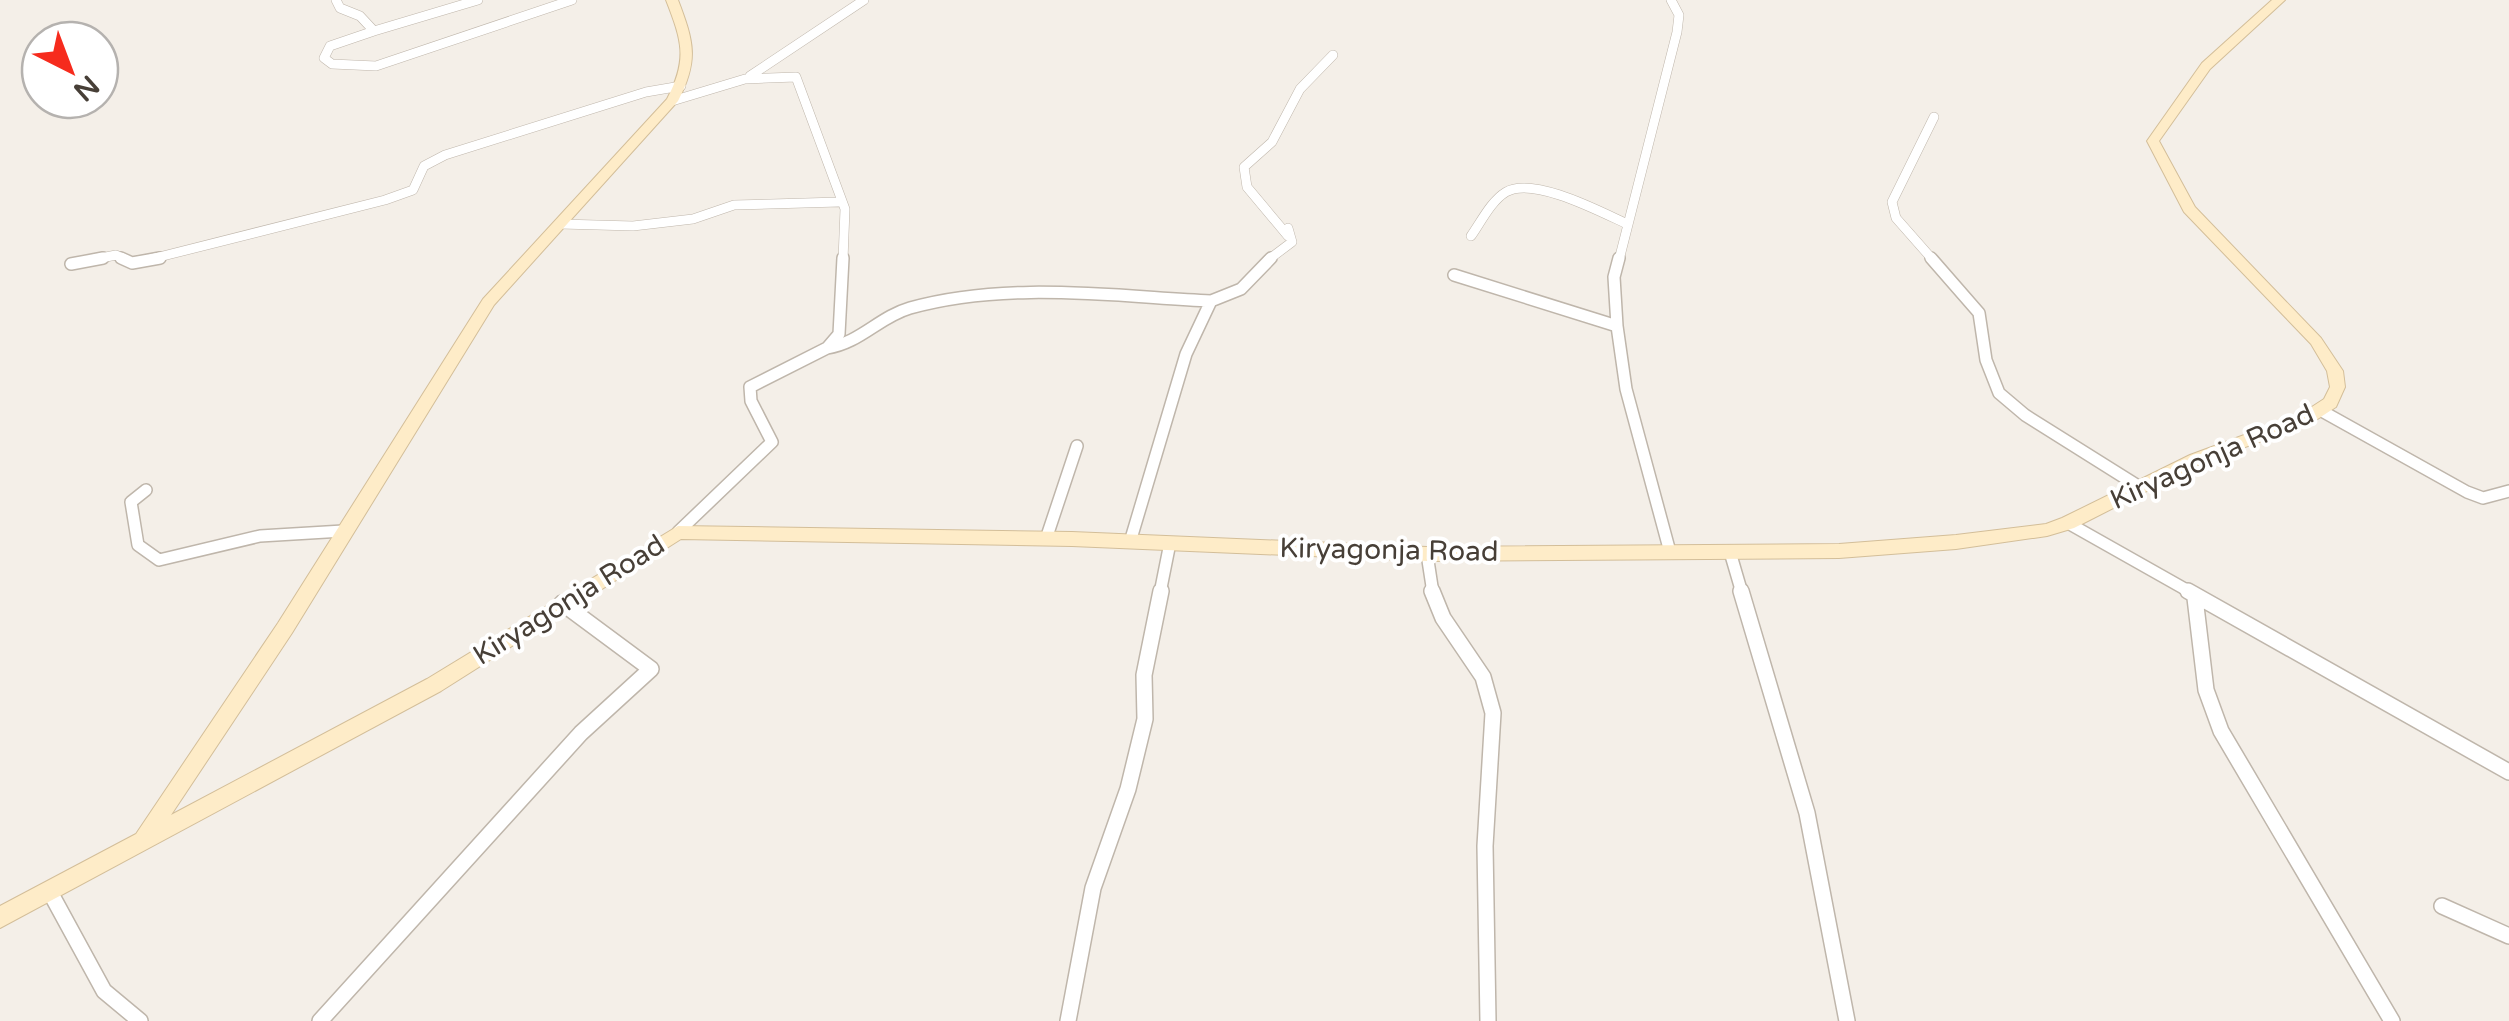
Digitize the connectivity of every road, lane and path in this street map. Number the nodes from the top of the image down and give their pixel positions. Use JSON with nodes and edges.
{"nodes":[{"id":1,"x":336,"y":0,"type":"edge"},
{"id":2,"x":478,"y":0,"type":"edge"},
{"id":3,"x":572,"y":0,"type":"edge"},
{"id":4,"x":672,"y":0,"type":"edge"},
{"id":5,"x":864,"y":0,"type":"edge"},
{"id":6,"x":1672,"y":0,"type":"edge"},
{"id":7,"x":2279,"y":0,"type":"edge"},
{"id":8,"x":374,"y":31,"type":"junction"},
{"id":9,"x":1333,"y":55,"type":"dead end"},
{"id":10,"x":745,"y":80,"type":"junction"},
{"id":11,"x":677,"y":93,"type":"junction"},
{"id":12,"x":1934,"y":117,"type":"dead end"},
{"id":13,"x":839,"y":202,"type":"junction"},
{"id":14,"x":561,"y":224,"type":"junction"},
{"id":15,"x":1627,"y":224,"type":"junction"},
{"id":16,"x":1288,"y":228,"type":"dead end"},
{"id":17,"x":1471,"y":236,"type":"dead end"},
{"id":18,"x":1292,"y":242,"type":"junction"},
{"id":19,"x":71,"y":264,"type":"dead end"},
{"id":20,"x":1454,"y":275,"type":"dead end"},
{"id":21,"x":1211,"y":300,"type":"junction"},
{"id":22,"x":1617,"y":326,"type":"junction"},
{"id":23,"x":826,"y":348,"type":"junction"},
{"id":24,"x":2320,"y":410,"type":"junction"},
{"id":25,"x":1077,"y":446,"type":"dead end"},
{"id":26,"x":2138,"y":486,"type":"junction"},
{"id":27,"x":146,"y":490,"type":"dead end"},
{"id":28,"x":2509,"y":491,"type":"edge"},
{"id":29,"x":2068,"y":523,"type":"junction"},
{"id":30,"x":343,"y":532,"type":"junction"},
{"id":31,"x":678,"y":532,"type":"junction"},
{"id":32,"x":1046,"y":538,"type":"junction"},
{"id":33,"x":1130,"y":542,"type":"junction"},
{"id":34,"x":1170,"y":543,"type":"junction"},
{"id":35,"x":1670,"y":552,"type":"junction"},
{"id":36,"x":1730,"y":552,"type":"junction"},
{"id":37,"x":1427,"y":554,"type":"junction"},
{"id":38,"x":2195,"y":598,"type":"junction"},
{"id":39,"x":562,"y":602,"type":"junction"},
{"id":40,"x":2509,"y":772,"type":"edge"},
{"id":41,"x":145,"y":837,"type":"junction"},
{"id":42,"x":50,"y":892,"type":"junction"},
{"id":43,"x":2442,"y":906,"type":"dead end"},
{"id":44,"x":0,"y":918,"type":"edge"},
{"id":45,"x":2509,"y":936,"type":"edge"},
{"id":46,"x":140,"y":1021,"type":"edge"},
{"id":47,"x":320,"y":1021,"type":"edge"},
{"id":48,"x":1068,"y":1021,"type":"edge"},
{"id":49,"x":1488,"y":1021,"type":"edge"},
{"id":50,"x":1847,"y":1021,"type":"edge"},
{"id":51,"x":2392,"y":1021,"type":"edge"}],
"edges":[{"from":1,"to":8,"type":"street"},
{"from":2,"to":8,"type":"street"},
{"from":3,"to":8,"type":"street"},
{"from":4,"to":11,"type":"street"},
{"from":5,"to":10,"type":"street"},
{"from":6,"to":15,"type":"street"},
{"from":7,"to":24,"type":"street","name":"Kiryagonja Road"},
{"from":9,"to":18,"type":"street"},
{"from":10,"to":11,"type":"street"},
{"from":10,"to":13,"type":"street"},
{"from":11,"to":14,"type":"street"},
{"from":11,"to":19,"type":"street"},
{"from":12,"to":26,"type":"street"},
{"from":13,"to":14,"type":"street"},
{"from":13,"to":23,"type":"street"},
{"from":14,"to":30,"type":"street"},
{"from":15,"to":17,"type":"street"},
{"from":15,"to":22,"type":"street"},
{"from":16,"to":18,"type":"street"},
{"from":18,"to":21,"type":"street"},
{"from":20,"to":22,"type":"street"},
{"from":21,"to":23,"type":"street"},
{"from":21,"to":33,"type":"street"},
{"from":22,"to":35,"type":"street"},
{"from":23,"to":31,"type":"street"},
{"from":24,"to":26,"type":"street","name":"Kiryagonja Road"},
{"from":24,"to":28,"type":"street"},
{"from":25,"to":32,"type":"street"},
{"from":26,"to":29,"type":"street","name":"Kiryagonja Road"},
{"from":27,"to":30,"type":"street"},
{"from":29,"to":36,"type":"street","name":"Kiryagonja Road"},
{"from":29,"to":38,"type":"street"},
{"from":30,"to":41,"type":"street"},
{"from":31,"to":32,"type":"street","name":"Kiryagonja Road"},
{"from":31,"to":39,"type":"street","name":"Kiryagonja Road"},
{"from":32,"to":33,"type":"street","name":"Kiryagonja Road"},
{"from":33,"to":34,"type":"street","name":"Kiryagonja Road"},
{"from":34,"to":37,"type":"street","name":"Kiryagonja Road"},
{"from":34,"to":48,"type":"street"},
{"from":35,"to":36,"type":"street","name":"Kiryagonja Road"},
{"from":35,"to":37,"type":"street","name":"Kiryagonja Road"},
{"from":36,"to":50,"type":"street"},
{"from":37,"to":49,"type":"street"},
{"from":38,"to":40,"type":"street"},
{"from":38,"to":51,"type":"street"},
{"from":39,"to":41,"type":"street","name":"Kiryagonja Road"},
{"from":39,"to":47,"type":"street"},
{"from":41,"to":42,"type":"street","name":"Kiryagonja Road"},
{"from":42,"to":44,"type":"street","name":"Kiryagonja Road"},
{"from":42,"to":46,"type":"street"},
{"from":43,"to":45,"type":"street"}]}
